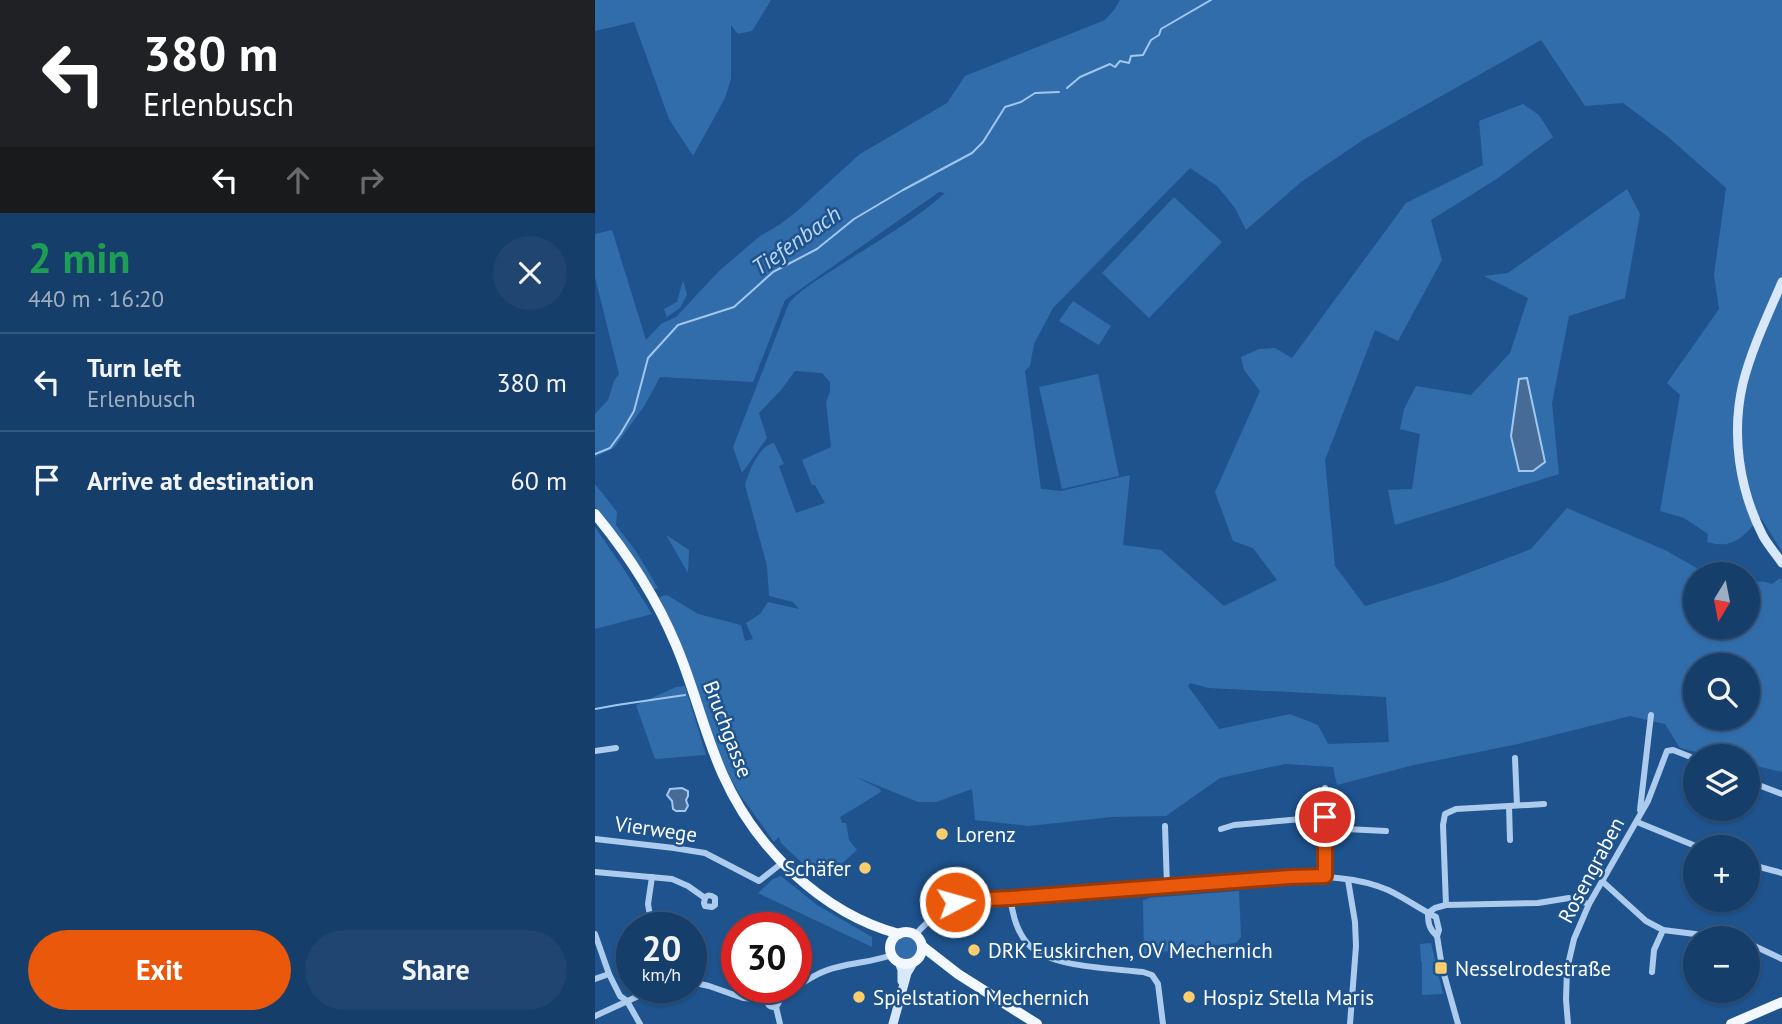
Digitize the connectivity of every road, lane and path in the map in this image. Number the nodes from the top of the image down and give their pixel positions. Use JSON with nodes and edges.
{"nodes":[{"id":1,"x":1782,"y":282,"type":"edge"},
{"id":2,"x":595,"y":514,"type":"edge"},
{"id":3,"x":1782,"y":563,"type":"edge"},
{"id":4,"x":1650,"y":715,"type":"dead end"},
{"id":5,"x":616,"y":748,"type":"dead end"},
{"id":6,"x":595,"y":751,"type":"edge"},
{"id":7,"x":1683,"y":754,"type":"edge"},
{"id":8,"x":1515,"y":758,"type":"dead end"},
{"id":9,"x":1760,"y":785,"type":"edge"},
{"id":10,"x":1325,"y":788,"type":"dead end"},
{"id":11,"x":1782,"y":794,"type":"edge"},
{"id":12,"x":1544,"y":804,"type":"dead end"},
{"id":13,"x":1517,"y":805,"type":"junction"},
{"id":14,"x":1509,"y":806,"type":"junction"},
{"id":15,"x":1325,"y":817,"type":"junction"},
{"id":16,"x":1638,"y":818,"type":"junction"},
{"id":17,"x":1165,"y":826,"type":"dead end"},
{"id":18,"x":1325,"y":828,"type":"junction"},
{"id":19,"x":1221,"y":829,"type":"dead end"},
{"id":20,"x":1386,"y":831,"type":"dead end"},
{"id":21,"x":595,"y":839,"type":"edge"},
{"id":22,"x":1510,"y":840,"type":"dead end"},
{"id":23,"x":1683,"y":840,"type":"edge"},
{"id":24,"x":782,"y":863,"type":"junction"},
{"id":25,"x":1760,"y":867,"type":"edge"},
{"id":26,"x":595,"y":872,"type":"edge"},
{"id":27,"x":1782,"y":873,"type":"edge"},
{"id":28,"x":1325,"y":876,"type":"junction"},
{"id":29,"x":652,"y":877,"type":"junction"},
{"id":30,"x":1348,"y":880,"type":"junction"},
{"id":31,"x":1603,"y":882,"type":"junction"},
{"id":32,"x":1167,"y":886,"type":"junction"},
{"id":33,"x":705,"y":898,"type":"dead end"},
{"id":34,"x":1010,"y":898,"type":"junction"},
{"id":35,"x":1589,"y":904,"type":"junction"},
{"id":36,"x":1446,"y":905,"type":"junction"},
{"id":37,"x":649,"y":912,"type":"edge"},
{"id":38,"x":1428,"y":913,"type":"junction"},
{"id":39,"x":866,"y":922,"type":"junction"},
{"id":40,"x":1663,"y":930,"type":"junction"},
{"id":41,"x":1683,"y":932,"type":"edge"},
{"id":42,"x":595,"y":934,"type":"edge"},
{"id":43,"x":899,"y":934,"type":"junction"},
{"id":44,"x":915,"y":935,"type":"junction"},
{"id":45,"x":922,"y":946,"type":"junction"},
{"id":46,"x":1760,"y":948,"type":"edge"},
{"id":47,"x":894,"y":954,"type":"junction"},
{"id":48,"x":1782,"y":958,"type":"edge"},
{"id":49,"x":916,"y":960,"type":"junction"},
{"id":50,"x":1652,"y":972,"type":"dead end"},
{"id":51,"x":609,"y":974,"type":"junction"},
{"id":52,"x":958,"y":974,"type":"junction"},
{"id":53,"x":595,"y":979,"type":"edge"},
{"id":54,"x":812,"y":979,"type":"edge"},
{"id":55,"x":616,"y":988,"type":"edge"},
{"id":56,"x":902,"y":993,"type":"junction"},
{"id":57,"x":1782,"y":1002,"type":"edge"},
{"id":58,"x":623,"y":1003,"type":"edge"},
{"id":59,"x":628,"y":1003,"type":"edge"},
{"id":60,"x":767,"y":1003,"type":"edge"},
{"id":61,"x":778,"y":1003,"type":"edge"},
{"id":62,"x":776,"y":1007,"type":"junction"},
{"id":63,"x":595,"y":1016,"type":"edge"},
{"id":64,"x":640,"y":1024,"type":"edge"},
{"id":65,"x":780,"y":1024,"type":"edge"},
{"id":66,"x":893,"y":1024,"type":"edge"},
{"id":67,"x":1037,"y":1024,"type":"edge"},
{"id":68,"x":1163,"y":1024,"type":"edge"},
{"id":69,"x":1350,"y":1024,"type":"edge"},
{"id":70,"x":1458,"y":1024,"type":"edge"},
{"id":71,"x":1568,"y":1024,"type":"edge"},
{"id":72,"x":1731,"y":1024,"type":"edge"}],
"edges":[{"from":1,"to":3,"type":"street"},
{"from":2,"to":24,"type":"main road","name":"Bruchgasse"},
{"from":4,"to":16,"type":"street","name":"Rosengraben"},
{"from":5,"to":6,"type":"street"},
{"from":7,"to":16,"type":"street","name":"Rosengraben"},
{"from":8,"to":13,"type":"street"},
{"from":9,"to":11,"type":"street"},
{"from":10,"to":15,"type":"street"},
{"from":12,"to":13,"type":"street"},
{"from":13,"to":14,"type":"street"},
{"from":14,"to":22,"type":"street"},
{"from":14,"to":36,"type":"street"},
{"from":15,"to":18,"type":"street"},
{"from":15,"to":19,"type":"street"},
{"from":16,"to":23,"type":"street"},
{"from":16,"to":31,"type":"street","name":"Rosengraben"},
{"from":17,"to":32,"type":"street"},
{"from":18,"to":20,"type":"street"},
{"from":18,"to":28,"type":"street"},
{"from":21,"to":24,"type":"street","name":"Vierwege"},
{"from":24,"to":39,"type":"main road","name":"Bruchgasse"},
{"from":25,"to":27,"type":"street"},
{"from":26,"to":29,"type":"street"},
{"from":28,"to":30,"type":"street"},
{"from":28,"to":32,"type":"street"},
{"from":29,"to":33,"type":"street"},
{"from":29,"to":37,"type":"street"},
{"from":30,"to":38,"type":"street"},
{"from":30,"to":69,"type":"street"},
{"from":31,"to":35,"type":"street","name":"Rosengraben"},
{"from":31,"to":40,"type":"street"},
{"from":32,"to":34,"type":"street"},
{"from":34,"to":44,"type":"street"},
{"from":34,"to":68,"type":"street"},
{"from":35,"to":36,"type":"street"},
{"from":35,"to":71,"type":"street","name":"Rosengraben"},
{"from":36,"to":38,"type":"street"},
{"from":38,"to":70,"type":"street"},
{"from":39,"to":43,"type":"main road","name":"Bruchgasse"},
{"from":39,"to":47,"type":"main road","name":"Bruchgasse"},
{"from":40,"to":41,"type":"street"},
{"from":40,"to":50,"type":"street"},
{"from":42,"to":51,"type":"street"},
{"from":43,"to":44,"type":"main road"},
{"from":43,"to":47,"type":"main road"},
{"from":44,"to":45,"type":"main road"},
{"from":45,"to":49,"type":"main road"},
{"from":45,"to":52,"type":"main road"},
{"from":46,"to":48,"type":"street"},
{"from":47,"to":49,"type":"main road"},
{"from":47,"to":54,"type":"street"},
{"from":47,"to":56,"type":"street"},
{"from":49,"to":52,"type":"main road"},
{"from":49,"to":56,"type":"street"},
{"from":51,"to":53,"type":"street"},
{"from":51,"to":55,"type":"street"},
{"from":52,"to":67,"type":"main road"},
{"from":56,"to":66,"type":"street"},
{"from":57,"to":72,"type":"main road"},
{"from":58,"to":63,"type":"street"},
{"from":59,"to":64,"type":"street"},
{"from":60,"to":62,"type":"street"},
{"from":61,"to":62,"type":"street"},
{"from":62,"to":65,"type":"street"}]}
